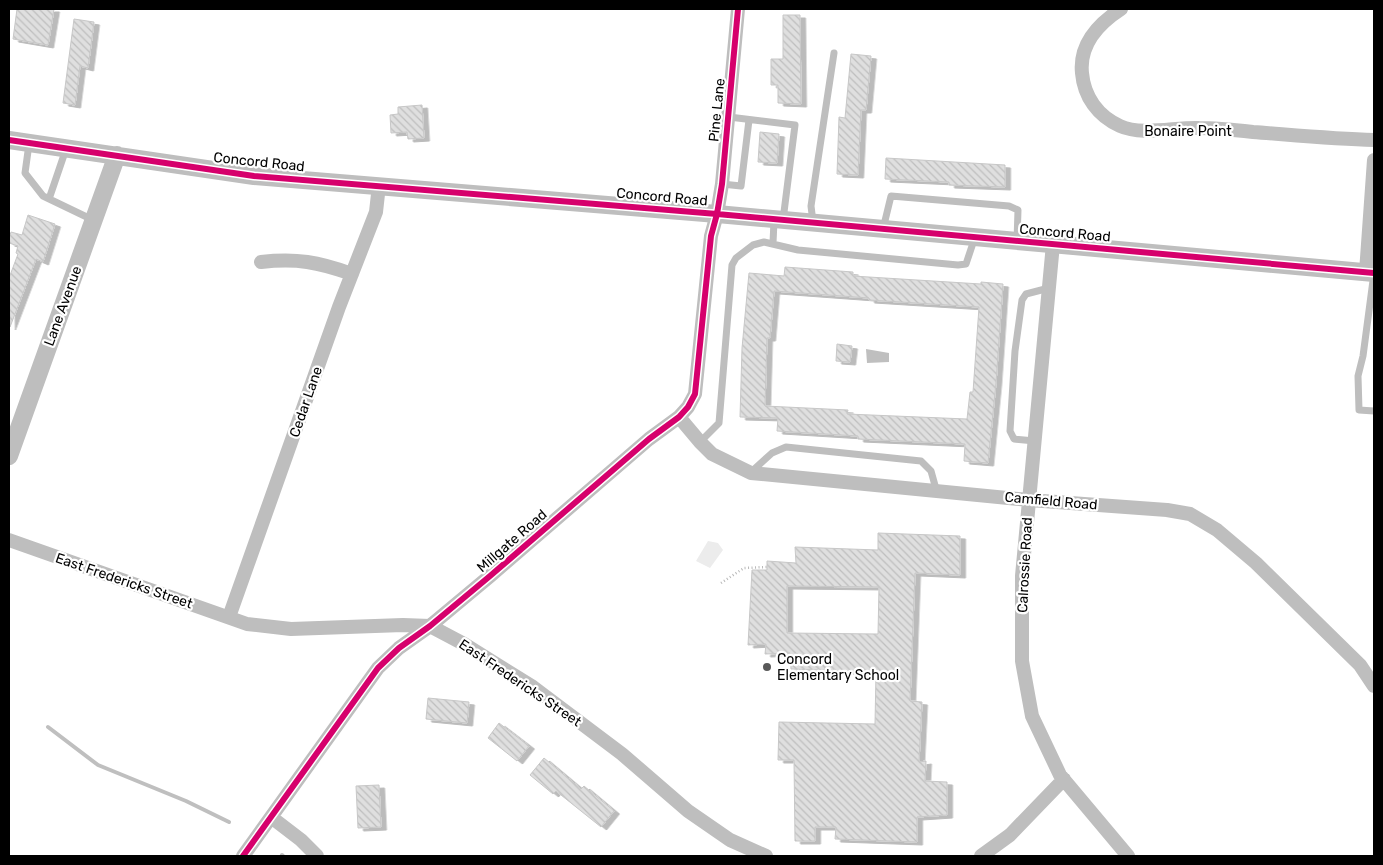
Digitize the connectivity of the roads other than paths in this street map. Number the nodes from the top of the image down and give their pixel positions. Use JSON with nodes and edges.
{"nodes":[{"id":1,"x":738,"y":9,"type":"edge"},
{"id":2,"x":1120,"y":9,"type":"edge"},
{"id":3,"x":834,"y":53,"type":"dead end"},
{"id":4,"x":729,"y":117,"type":"junction"},
{"id":5,"x":749,"y":120,"type":"junction"},
{"id":6,"x":9,"y":140,"type":"edge"},
{"id":7,"x":1374,"y":140,"type":"edge"},
{"id":8,"x":29,"y":143,"type":"junction"},
{"id":9,"x":66,"y":148,"type":"junction"},
{"id":10,"x":117,"y":156,"type":"junction"},
{"id":11,"x":1374,"y":160,"type":"edge"},
{"id":12,"x":722,"y":184,"type":"junction"},
{"id":13,"x":379,"y":185,"type":"junction"},
{"id":14,"x":49,"y":199,"type":"junction"},
{"id":15,"x":717,"y":214,"type":"junction"},
{"id":16,"x":94,"y":220,"type":"junction"},
{"id":17,"x":779,"y":220,"type":"junction"},
{"id":18,"x":813,"y":223,"type":"junction"},
{"id":19,"x":883,"y":229,"type":"junction"},
{"id":20,"x":976,"y":237,"type":"junction"},
{"id":21,"x":1017,"y":241,"type":"junction"},
{"id":22,"x":773,"y":243,"type":"junction"},
{"id":23,"x":1053,"y":244,"type":"junction"},
{"id":24,"x":261,"y":262,"type":"dead end"},
{"id":25,"x":1371,"y":273,"type":"edge"},
{"id":26,"x":352,"y":274,"type":"junction"},
{"id":27,"x":1049,"y":288,"type":"junction"},
{"id":28,"x":1374,"y":411,"type":"edge"},
{"id":29,"x":679,"y":417,"type":"junction"},
{"id":30,"x":1035,"y":440,"type":"junction"},
{"id":31,"x":700,"y":442,"type":"junction"},
{"id":32,"x":9,"y":456,"type":"edge"},
{"id":33,"x":751,"y":472,"type":"junction"},
{"id":34,"x":936,"y":489,"type":"junction"},
{"id":35,"x":1029,"y":500,"type":"junction"},
{"id":36,"x":9,"y":540,"type":"edge"},
{"id":37,"x":229,"y":617,"type":"junction"},
{"id":38,"x":430,"y":626,"type":"junction"},
{"id":39,"x":1374,"y":686,"type":"edge"},
{"id":40,"x":1064,"y":779,"type":"junction"},
{"id":41,"x":271,"y":817,"type":"junction"},
{"id":42,"x":247,"y":854,"type":"edge"},
{"id":43,"x":317,"y":856,"type":"edge"},
{"id":44,"x":766,"y":856,"type":"edge"},
{"id":45,"x":981,"y":856,"type":"edge"},
{"id":46,"x":1128,"y":856,"type":"edge"}],
"edges":[{"from":1,"to":4,"type":"street","name":"Pine Lane"},
{"from":2,"to":7,"type":"street","name":"Bonaire Point"},
{"from":3,"to":18,"type":"lane"},
{"from":4,"to":5,"type":"lane"},
{"from":4,"to":12,"type":"street","name":"Pine Lane"},
{"from":5,"to":12,"type":"lane"},
{"from":5,"to":17,"type":"lane"},
{"from":6,"to":8,"type":"street","name":"Concord Road"},
{"from":8,"to":9,"type":"street","name":"Concord Road"},
{"from":8,"to":14,"type":"lane"},
{"from":9,"to":10,"type":"street","name":"Concord Road"},
{"from":9,"to":14,"type":"lane"},
{"from":10,"to":13,"type":"street","name":"Concord Road"},
{"from":10,"to":16,"type":"street","name":"Lane Avenue"},
{"from":11,"to":25,"type":"street"},
{"from":12,"to":15,"type":"street","name":"Pine Lane"},
{"from":13,"to":15,"type":"street","name":"Concord Road"},
{"from":13,"to":26,"type":"street","name":"Cedar Lane"},
{"from":14,"to":16,"type":"lane"},
{"from":15,"to":17,"type":"street","name":"Concord Road"},
{"from":15,"to":29,"type":"street","name":"Millgate Road"},
{"from":16,"to":32,"type":"street","name":"Lane Avenue"},
{"from":17,"to":18,"type":"street","name":"Concord Road"},
{"from":17,"to":22,"type":"lane"},
{"from":18,"to":19,"type":"street","name":"Concord Road"},
{"from":19,"to":20,"type":"street","name":"Concord Road"},
{"from":19,"to":21,"type":"lane"},
{"from":20,"to":21,"type":"street","name":"Concord Road"},
{"from":20,"to":22,"type":"lane"},
{"from":21,"to":23,"type":"street","name":"Concord Road"},
{"from":22,"to":31,"type":"lane"},
{"from":23,"to":25,"type":"street","name":"Concord Road"},
{"from":23,"to":27,"type":"street","name":"Calrossie Road"},
{"from":24,"to":26,"type":"street"},
{"from":25,"to":28,"type":"lane"},
{"from":26,"to":37,"type":"street","name":"Cedar Lane"},
{"from":27,"to":30,"type":"street","name":"Calrossie Road"},
{"from":27,"to":30,"type":"lane"},
{"from":29,"to":31,"type":"street","name":"Camfield Road"},
{"from":29,"to":38,"type":"street","name":"Millgate Road"},
{"from":30,"to":35,"type":"street","name":"Calrossie Road"},
{"from":31,"to":33,"type":"street","name":"Camfield Road"},
{"from":33,"to":34,"type":"street","name":"Camfield Road"},
{"from":33,"to":34,"type":"lane"},
{"from":34,"to":35,"type":"street","name":"Camfield Road"},
{"from":35,"to":39,"type":"street","name":"Camfield Road"},
{"from":35,"to":40,"type":"street","name":"Calrossie Road"},
{"from":36,"to":37,"type":"street","name":"East Fredericks Street"},
{"from":37,"to":38,"type":"street","name":"East Fredericks Street"},
{"from":38,"to":41,"type":"street","name":"Millgate Road"},
{"from":38,"to":44,"type":"street","name":"East Fredericks Street"},
{"from":40,"to":45,"type":"street"},
{"from":40,"to":46,"type":"street","name":"Calrossie Road"},
{"from":41,"to":42,"type":"street","name":"Millgate Road"},
{"from":41,"to":43,"type":"street"}]}
